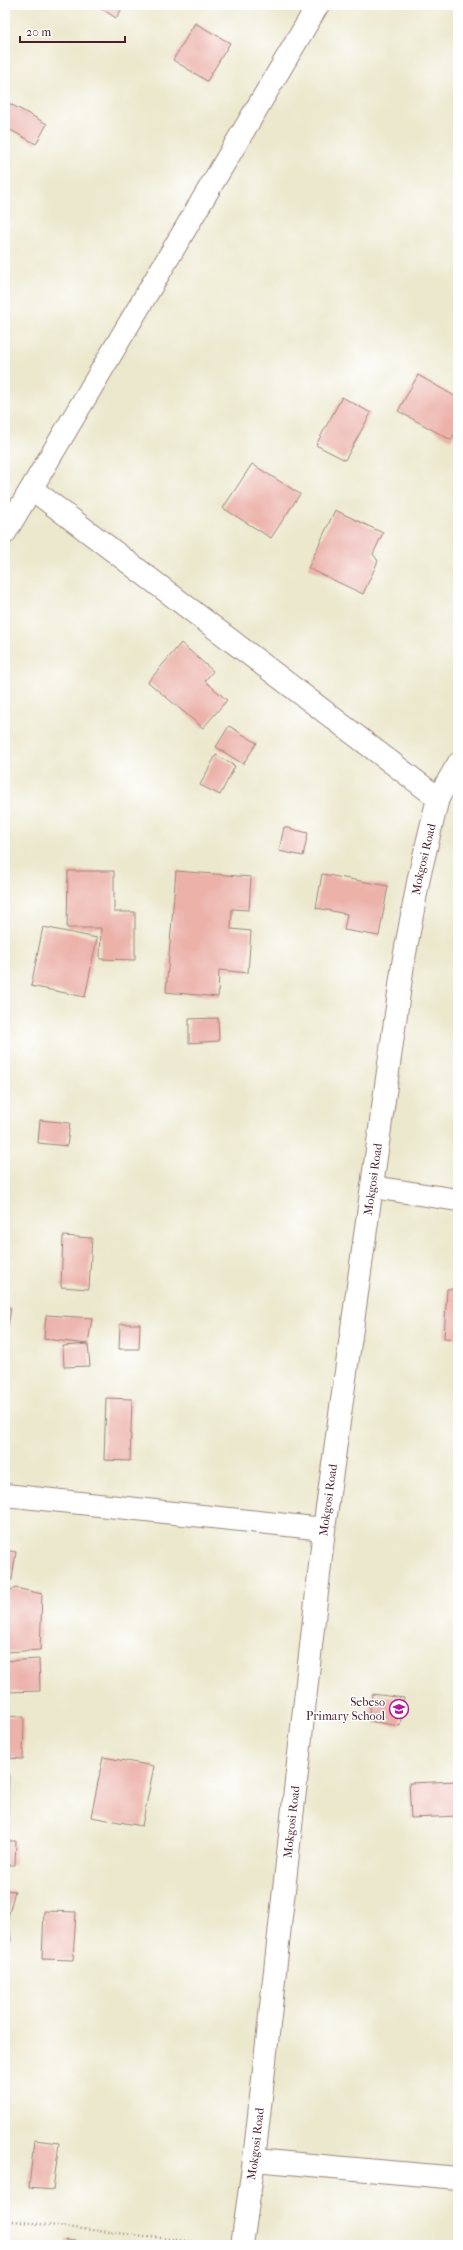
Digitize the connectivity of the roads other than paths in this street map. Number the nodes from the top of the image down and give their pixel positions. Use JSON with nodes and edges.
{"nodes":[{"id":1,"x":318,"y":5,"type":"edge"},
{"id":2,"x":32,"y":488,"type":"junction"},
{"id":3,"x":5,"y":533,"type":"edge"},
{"id":4,"x":458,"y":764,"type":"edge"},
{"id":5,"x":438,"y":798,"type":"junction"},
{"id":6,"x":373,"y":1186,"type":"junction"},
{"id":7,"x":458,"y":1200,"type":"edge"},
{"id":8,"x":5,"y":1495,"type":"edge"},
{"id":9,"x":324,"y":1529,"type":"junction"},
{"id":10,"x":254,"y":2160,"type":"junction"},
{"id":11,"x":458,"y":2178,"type":"edge"},
{"id":12,"x":242,"y":2245,"type":"edge"}],
"edges":[{"from":1,"to":2,"type":"street"},
{"from":2,"to":3,"type":"street"},
{"from":2,"to":5,"type":"street"},
{"from":4,"to":5,"type":"street","name":"Mokgosi Road"},
{"from":5,"to":6,"type":"street","name":"Mokgosi Road"},
{"from":6,"to":7,"type":"street"},
{"from":6,"to":9,"type":"street","name":"Mokgosi Road"},
{"from":8,"to":9,"type":"street"},
{"from":9,"to":10,"type":"street","name":"Mokgosi Road"},
{"from":10,"to":11,"type":"street"},
{"from":10,"to":12,"type":"street","name":"Mokgosi Road"}]}
